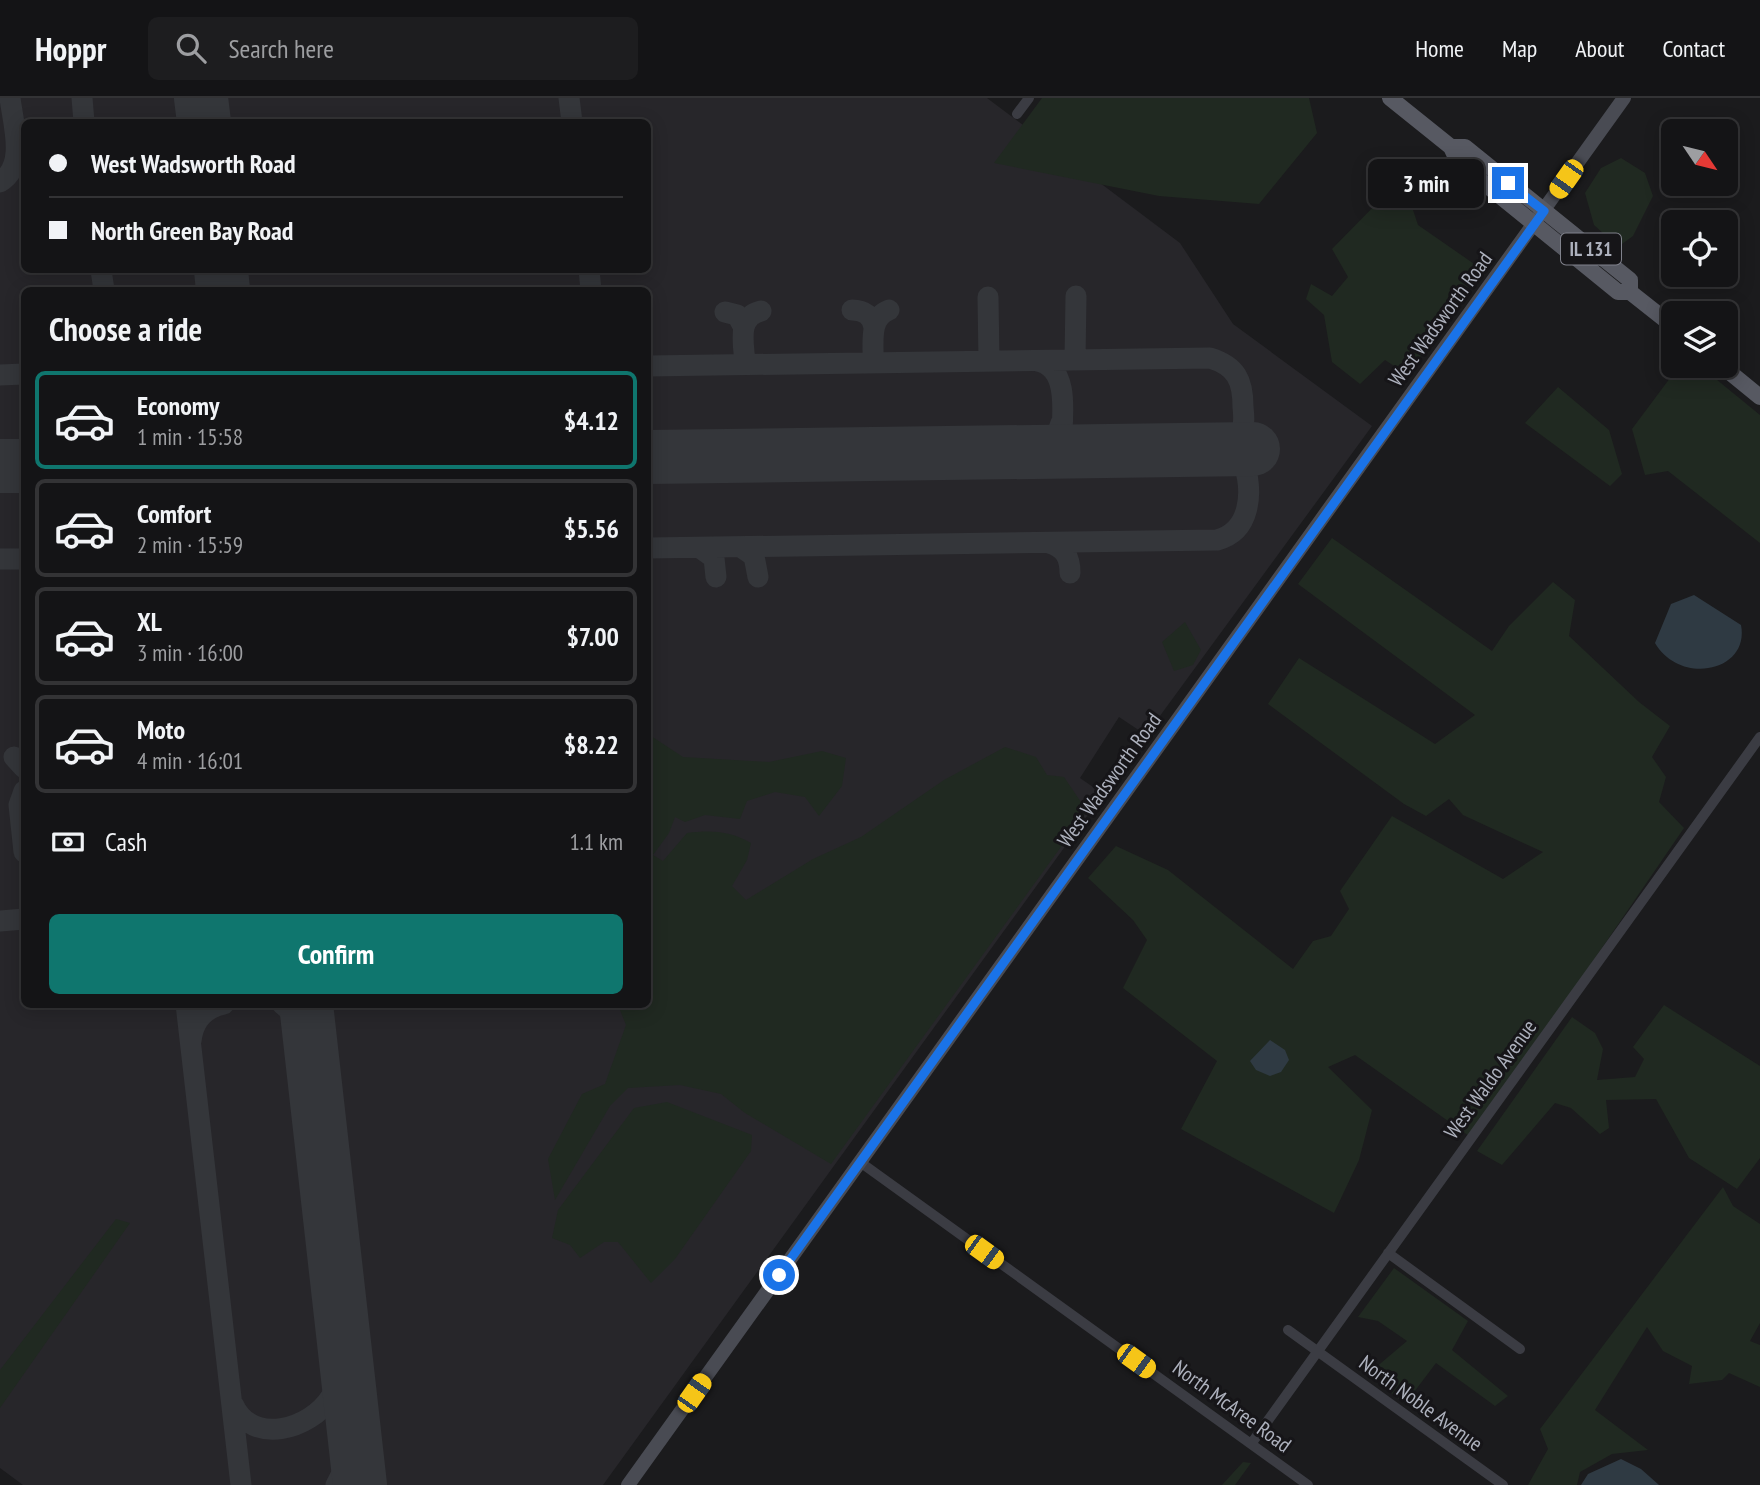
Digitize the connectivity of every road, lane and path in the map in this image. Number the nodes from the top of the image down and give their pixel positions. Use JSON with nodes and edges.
{"nodes":[{"id":1,"x":1029,"y":98,"type":"edge"},
{"id":2,"x":1390,"y":98,"type":"edge"},
{"id":3,"x":1624,"y":98,"type":"edge"},
{"id":4,"x":1017,"y":114,"type":"dead end"},
{"id":5,"x":1539,"y":217,"type":"junction"},
{"id":6,"x":1661,"y":317,"type":"edge"},
{"id":7,"x":1737,"y":378,"type":"edge"},
{"id":8,"x":1760,"y":397,"type":"edge"},
{"id":9,"x":1760,"y":737,"type":"edge"},
{"id":10,"x":860,"y":1163,"type":"junction"},
{"id":11,"x":1388,"y":1253,"type":"junction"},
{"id":12,"x":1288,"y":1330,"type":"dead end"},
{"id":13,"x":1520,"y":1349,"type":"dead end"},
{"id":14,"x":1317,"y":1352,"type":"junction"},
{"id":15,"x":1251,"y":1444,"type":"junction"},
{"id":16,"x":628,"y":1485,"type":"edge"},
{"id":17,"x":1308,"y":1485,"type":"edge"},
{"id":18,"x":1503,"y":1485,"type":"edge"}],
"edges":[{"from":1,"to":4,"type":"street"},
{"from":2,"to":5,"type":"main road","number":"IL 131"},
{"from":3,"to":5,"type":"main road","name":"West Wadsworth Road"},
{"from":5,"to":6,"type":"main road","number":"IL 131"},
{"from":5,"to":10,"type":"main road","name":"West Wadsworth Road"},
{"from":7,"to":8,"type":"main road"},
{"from":9,"to":11,"type":"street","name":"West Waldo Avenue"},
{"from":10,"to":15,"type":"street","name":"North McAree Road"},
{"from":10,"to":16,"type":"main road","name":"West Wadsworth Road"},
{"from":11,"to":13,"type":"street"},
{"from":11,"to":14,"type":"street","name":"West Waldo Avenue"},
{"from":12,"to":14,"type":"street","name":"North Noble Avenue"},
{"from":14,"to":15,"type":"street","name":"West Waldo Avenue"},
{"from":14,"to":18,"type":"street","name":"North Noble Avenue"},
{"from":15,"to":17,"type":"street","name":"North McAree Road"}]}
